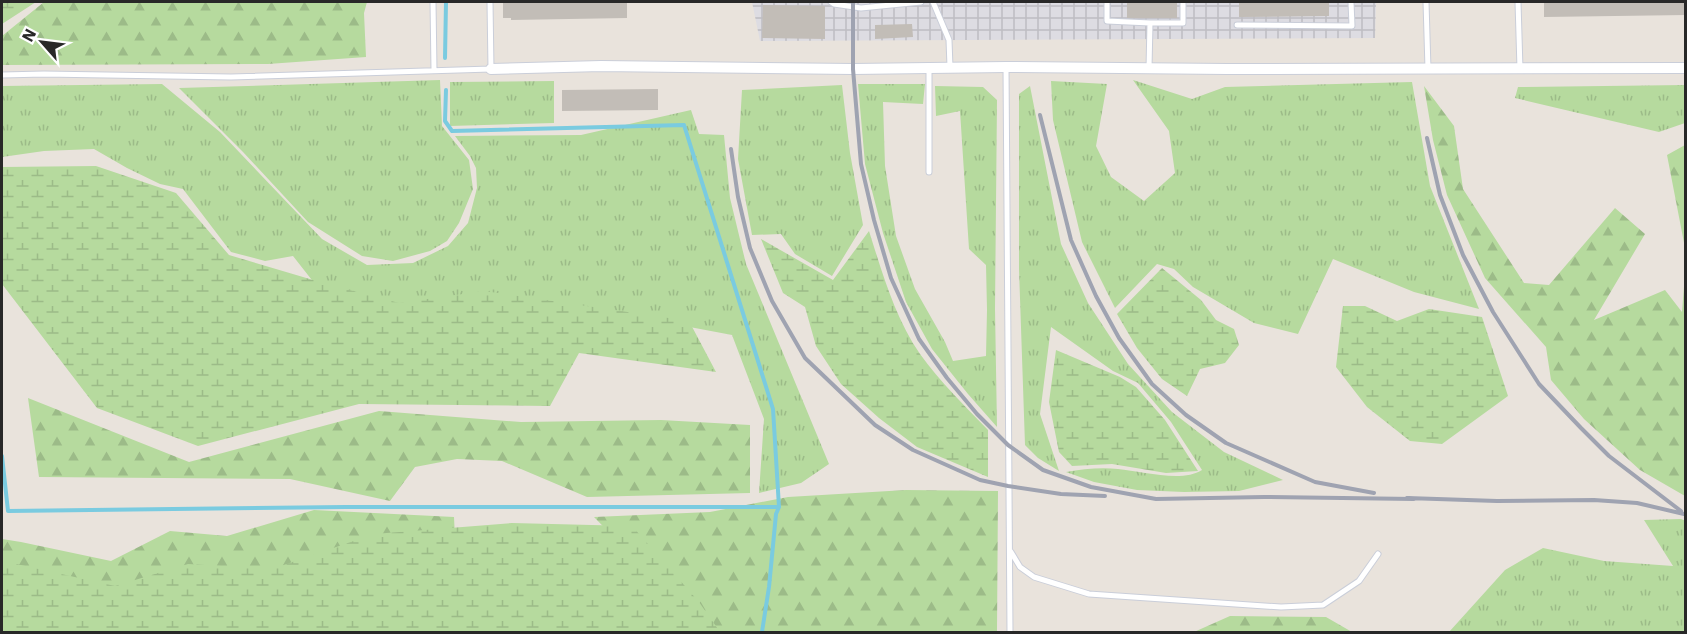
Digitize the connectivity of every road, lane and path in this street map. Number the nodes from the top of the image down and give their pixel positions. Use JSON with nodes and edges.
{"nodes":[{"id":1,"x":433,"y":2,"type":"edge"},
{"id":2,"x":490,"y":2,"type":"edge"},
{"id":3,"x":831,"y":2,"type":"edge"},
{"id":4,"x":921,"y":2,"type":"edge"},
{"id":5,"x":933,"y":2,"type":"edge"},
{"id":6,"x":1107,"y":2,"type":"edge"},
{"id":7,"x":1183,"y":2,"type":"edge"},
{"id":8,"x":1351,"y":2,"type":"edge"},
{"id":9,"x":1426,"y":2,"type":"edge"},
{"id":10,"x":1518,"y":2,"type":"edge"},
{"id":11,"x":1150,"y":23,"type":"junction"},
{"id":12,"x":1237,"y":25,"type":"dead end"},
{"id":13,"x":950,"y":67,"type":"junction"},
{"id":14,"x":1006,"y":67,"type":"junction"},
{"id":15,"x":928,"y":68,"type":"junction"},
{"id":16,"x":1149,"y":68,"type":"junction"},
{"id":17,"x":1686,"y":68,"type":"edge"},
{"id":18,"x":491,"y":69,"type":"junction"},
{"id":19,"x":1428,"y":69,"type":"junction"},
{"id":20,"x":1520,"y":69,"type":"junction"},
{"id":21,"x":434,"y":70,"type":"junction"},
{"id":22,"x":2,"y":75,"type":"edge"},
{"id":23,"x":929,"y":172,"type":"dead end"},
{"id":24,"x":1010,"y":550,"type":"junction"},
{"id":25,"x":1378,"y":554,"type":"dead end"},
{"id":26,"x":1010,"y":633,"type":"edge"}],
"edges":[{"from":1,"to":21,"type":"lane"},
{"from":2,"to":18,"type":"lane"},
{"from":3,"to":4,"type":"lane"},
{"from":5,"to":13,"type":"lane"},
{"from":6,"to":11,"type":"lane"},
{"from":7,"to":11,"type":"lane"},
{"from":8,"to":12,"type":"lane"},
{"from":9,"to":19,"type":"lane"},
{"from":10,"to":20,"type":"lane"},
{"from":11,"to":16,"type":"lane"},
{"from":13,"to":14,"type":"street"},
{"from":13,"to":15,"type":"street"},
{"from":14,"to":16,"type":"street"},
{"from":14,"to":24,"type":"lane"},
{"from":15,"to":18,"type":"street"},
{"from":15,"to":23,"type":"lane"},
{"from":16,"to":19,"type":"street"},
{"from":17,"to":20,"type":"street"},
{"from":18,"to":21,"type":"lane"},
{"from":19,"to":20,"type":"street"},
{"from":21,"to":22,"type":"lane"},
{"from":24,"to":25,"type":"lane"},
{"from":24,"to":26,"type":"lane"}]}
